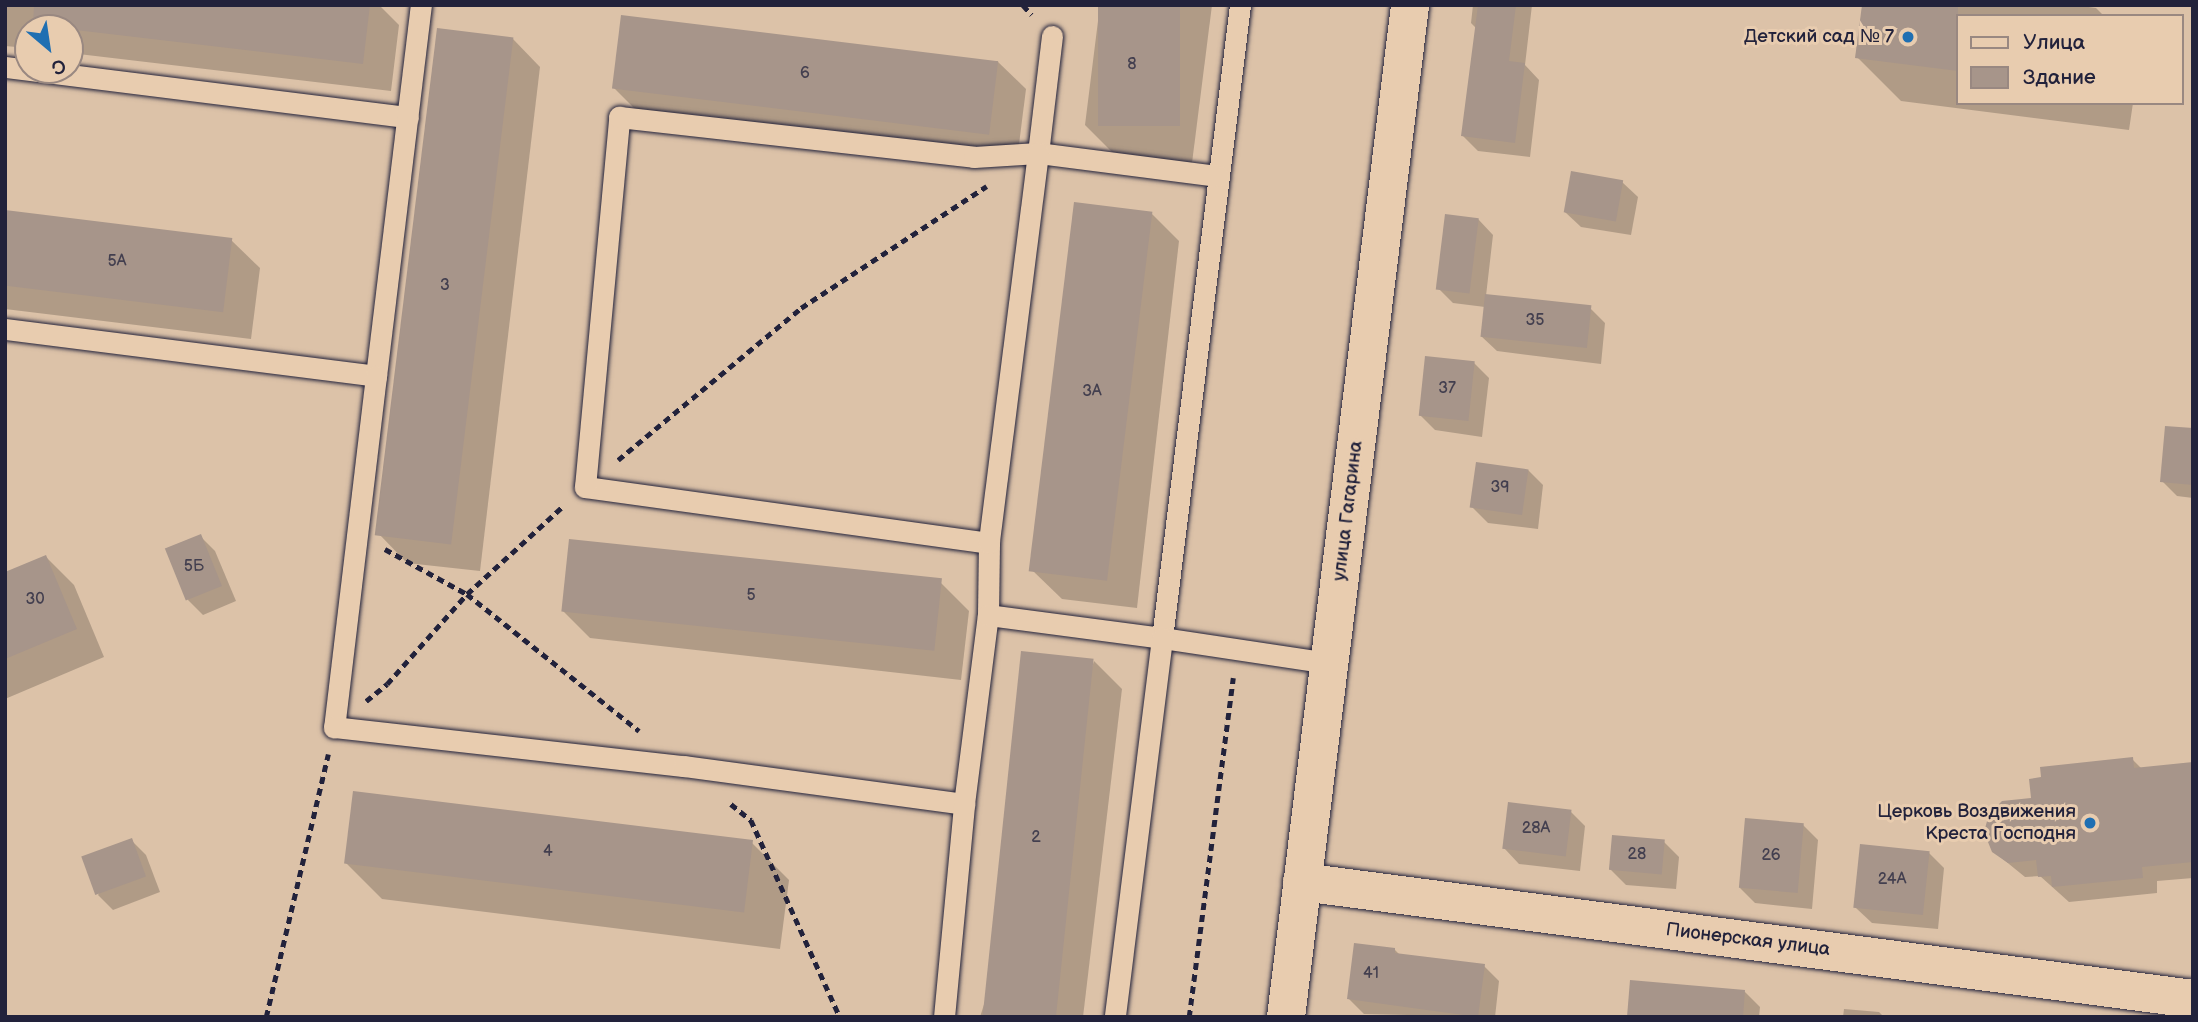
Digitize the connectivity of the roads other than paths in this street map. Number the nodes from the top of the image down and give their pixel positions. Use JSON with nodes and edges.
{"nodes":[{"id":1,"x":421,"y":5,"type":"edge"},
{"id":2,"x":1240,"y":5,"type":"edge"},
{"id":3,"x":1410,"y":5,"type":"edge"},
{"id":4,"x":1052,"y":36,"type":"dead end"},
{"id":5,"x":5,"y":67,"type":"edge"},
{"id":6,"x":408,"y":117,"type":"junction"},
{"id":7,"x":1038,"y":153,"type":"junction"},
{"id":8,"x":1218,"y":176,"type":"junction"},
{"id":9,"x":5,"y":329,"type":"edge"},
{"id":10,"x":376,"y":376,"type":"junction"},
{"id":11,"x":989,"y":542,"type":"junction"},
{"id":12,"x":988,"y":615,"type":"junction"},
{"id":13,"x":1163,"y":638,"type":"junction"},
{"id":14,"x":1329,"y":663,"type":"junction"},
{"id":15,"x":964,"y":804,"type":"junction"},
{"id":16,"x":1302,"y":882,"type":"junction"},
{"id":17,"x":2193,"y":999,"type":"edge"},
{"id":18,"x":944,"y":1017,"type":"edge"},
{"id":19,"x":1115,"y":1017,"type":"edge"},
{"id":20,"x":1286,"y":1017,"type":"edge"}],
"edges":[{"from":1,"to":6,"type":"lane"},
{"from":2,"to":8,"type":"lane"},
{"from":3,"to":14,"type":"main road","name":"улица Гагарина"},
{"from":4,"to":7,"type":"lane"},
{"from":5,"to":6,"type":"lane"},
{"from":6,"to":10,"type":"lane"},
{"from":7,"to":8,"type":"lane"},
{"from":7,"to":11,"type":"lane"},
{"from":7,"to":11,"type":"lane"},
{"from":8,"to":13,"type":"lane"},
{"from":9,"to":10,"type":"lane"},
{"from":10,"to":15,"type":"lane"},
{"from":11,"to":12,"type":"lane"},
{"from":12,"to":13,"type":"lane"},
{"from":12,"to":15,"type":"lane"},
{"from":13,"to":14,"type":"lane"},
{"from":13,"to":19,"type":"lane"},
{"from":14,"to":16,"type":"main road","name":"улица Гагарина"},
{"from":15,"to":18,"type":"lane"},
{"from":16,"to":17,"type":"main road","name":"Пионерская улица"},
{"from":16,"to":20,"type":"main road","name":"улица Гагарина"}]}
